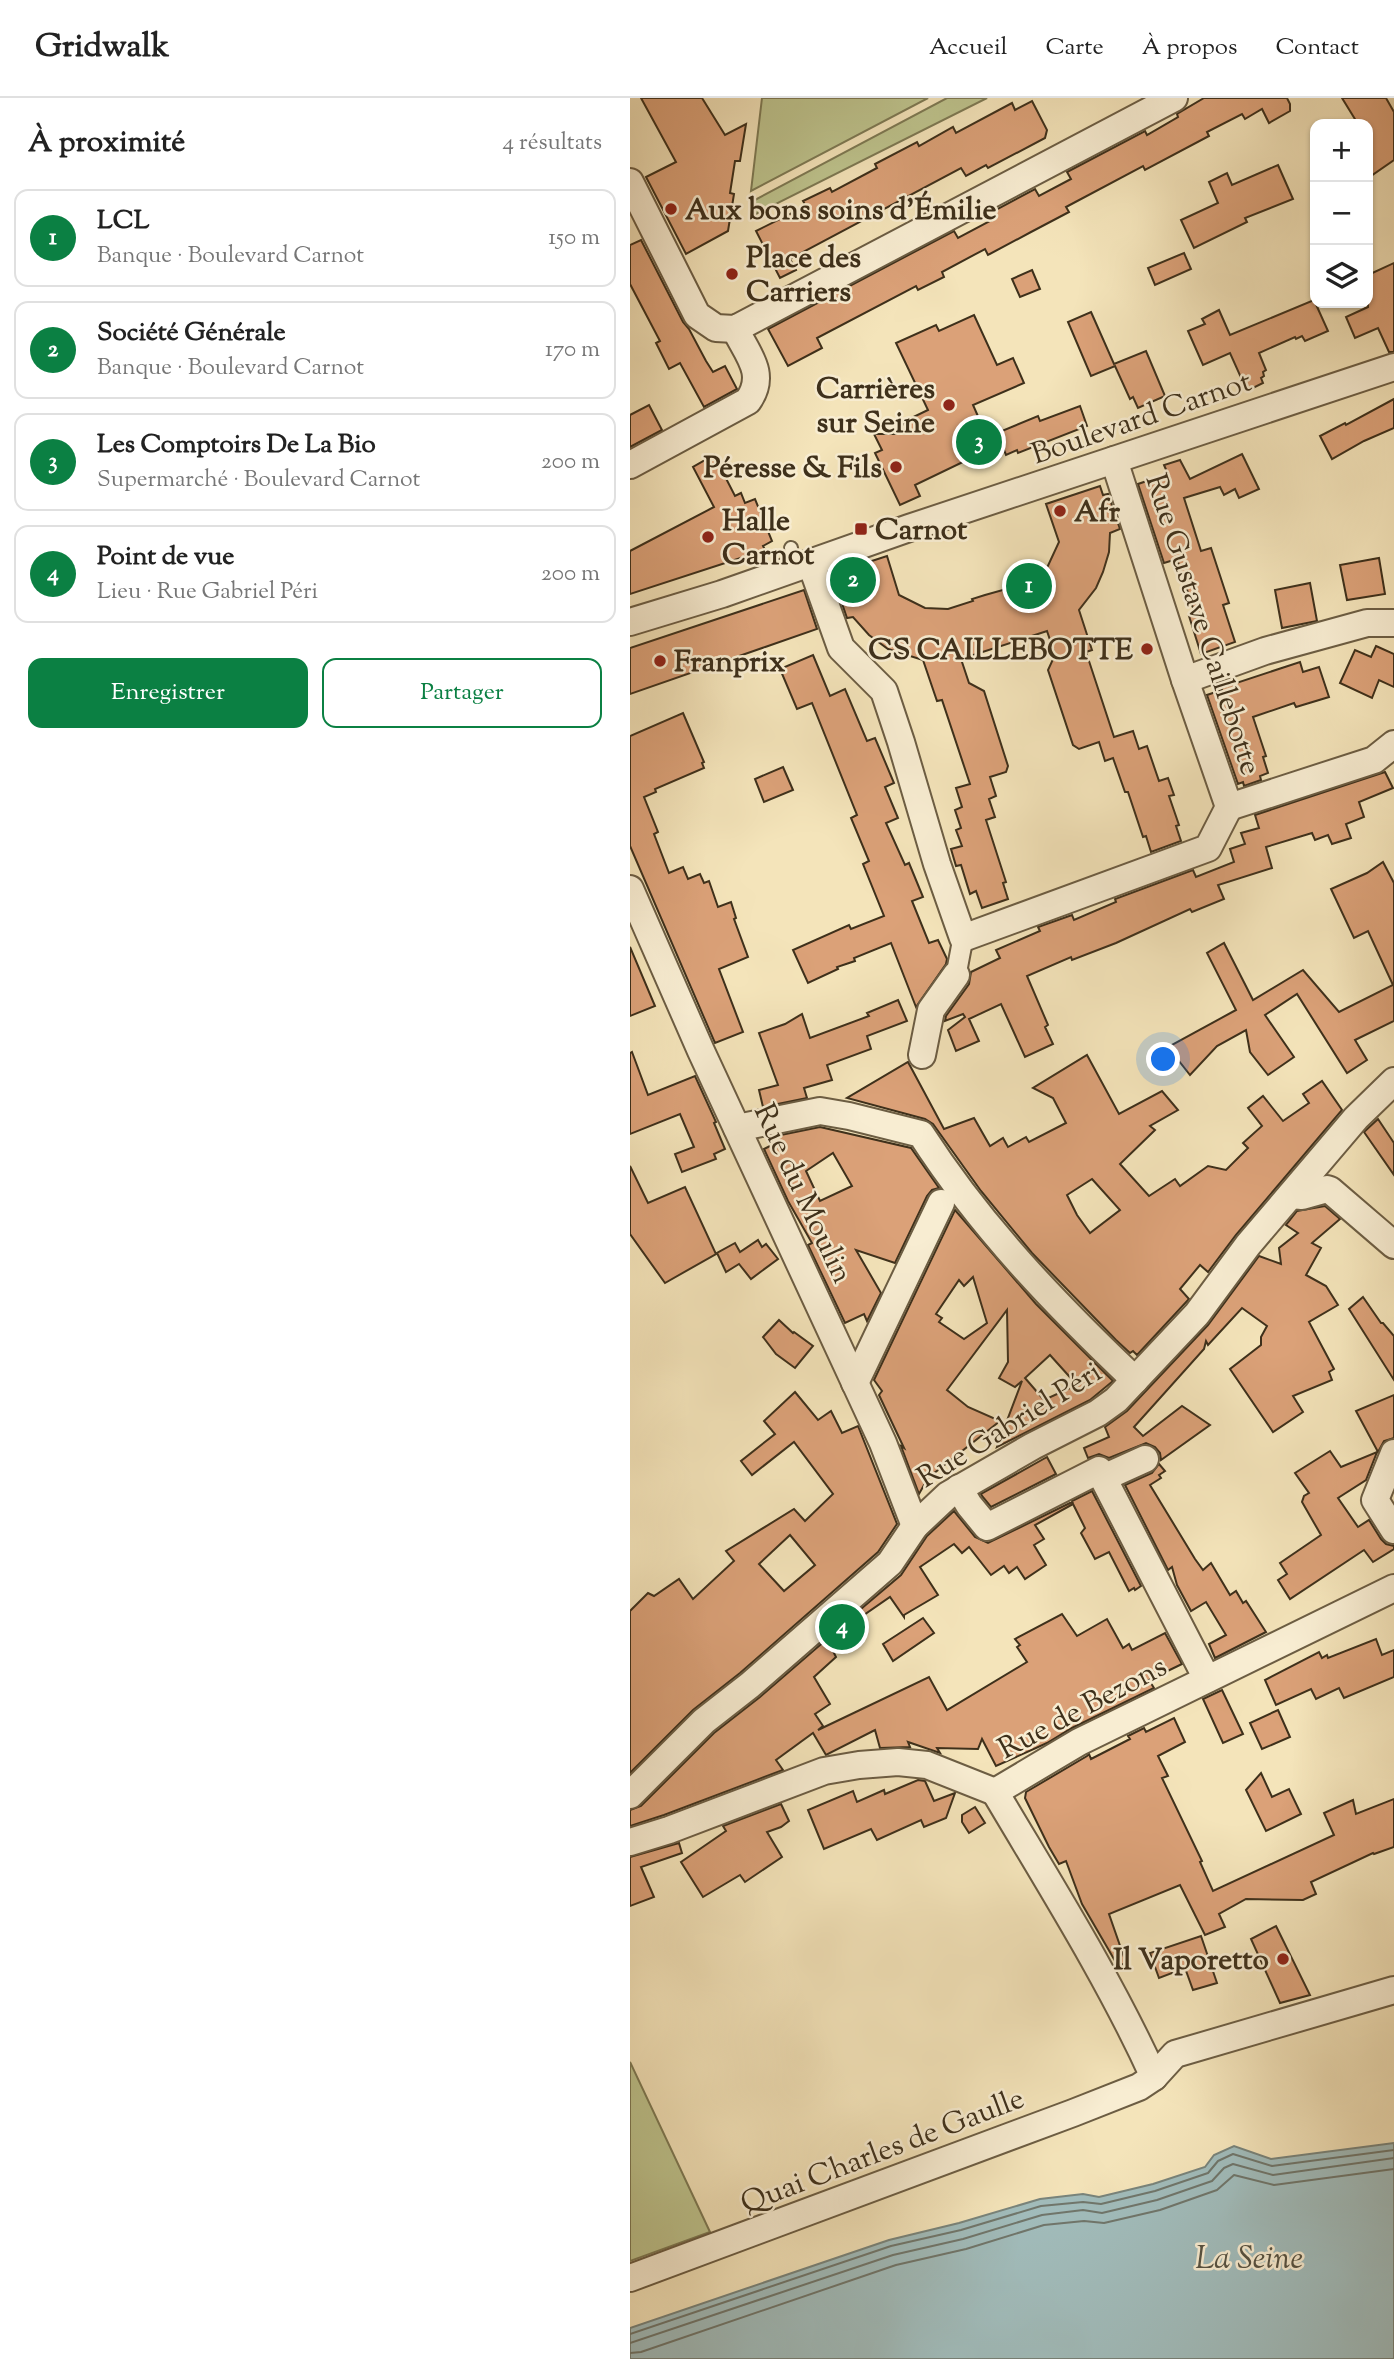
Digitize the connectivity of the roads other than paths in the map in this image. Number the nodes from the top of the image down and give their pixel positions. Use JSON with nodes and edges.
{"nodes":[{"id":1,"x":1174,"y":98,"type":"edge"},
{"id":2,"x":630,"y":182,"type":"edge"},
{"id":3,"x":736,"y":329,"type":"junction"},
{"id":4,"x":1394,"y":367,"type":"edge"},
{"id":5,"x":1114,"y":460,"type":"junction"},
{"id":6,"x":630,"y":465,"type":"edge"},
{"id":7,"x":799,"y":560,"type":"junction"},
{"id":8,"x":630,"y":622,"type":"edge"},
{"id":9,"x":1394,"y":623,"type":"edge"},
{"id":10,"x":1185,"y":680,"type":"junction"},
{"id":11,"x":1394,"y":744,"type":"edge"},
{"id":12,"x":1229,"y":807,"type":"junction"},
{"id":13,"x":630,"y":889,"type":"edge"},
{"id":14,"x":963,"y":938,"type":"junction"},
{"id":15,"x":957,"y":975,"type":"joint"},
{"id":16,"x":922,"y":1055,"type":"dead end"},
{"id":17,"x":1394,"y":1081,"type":"edge"},
{"id":18,"x":737,"y":1128,"type":"junction"},
{"id":19,"x":1291,"y":1195,"type":"junction"},
{"id":20,"x":941,"y":1203,"type":"dead end"},
{"id":21,"x":1394,"y":1245,"type":"edge"},
{"id":22,"x":1135,"y":1380,"type":"junction"},
{"id":23,"x":855,"y":1383,"type":"junction"},
{"id":24,"x":1394,"y":1453,"type":"edge"},
{"id":25,"x":1145,"y":1459,"type":"dead end"},
{"id":26,"x":1103,"y":1478,"type":"junction"},
{"id":27,"x":959,"y":1488,"type":"junction"},
{"id":28,"x":915,"y":1526,"type":"junction"},
{"id":29,"x":1394,"y":1530,"type":"edge"},
{"id":30,"x":1394,"y":1588,"type":"edge"},
{"id":31,"x":1208,"y":1679,"type":"junction"},
{"id":32,"x":995,"y":1792,"type":"junction"},
{"id":33,"x":630,"y":1795,"type":"edge"},
{"id":34,"x":630,"y":1842,"type":"edge"},
{"id":35,"x":1394,"y":1990,"type":"edge"},
{"id":36,"x":1154,"y":2077,"type":"junction"},
{"id":37,"x":630,"y":2278,"type":"edge"}],
"edges":[{"from":1,"to":3,"type":"street"},
{"from":2,"to":3,"type":"street"},
{"from":3,"to":6,"type":"street"},
{"from":4,"to":5,"type":"street","name":"Boulevard Carnot"},
{"from":5,"to":7,"type":"street","name":"Boulevard Carnot"},
{"from":5,"to":10,"type":"street","name":"Rue Gustave Caillebotte"},
{"from":7,"to":8,"type":"street","name":"Boulevard Carnot"},
{"from":7,"to":14,"type":"street"},
{"from":9,"to":10,"type":"street"},
{"from":10,"to":12,"type":"street","name":"Rue Gustave Caillebotte"},
{"from":11,"to":12,"type":"street"},
{"from":12,"to":14,"type":"street","name":"Rue Gustave Caillebotte"},
{"from":13,"to":18,"type":"street","name":"Rue du Moulin"},
{"from":14,"to":15,"type":"street"},
{"from":15,"to":16,"type":"street"},
{"from":17,"to":19,"type":"street","name":"Rue Gabriel Péri"},
{"from":18,"to":22,"type":"street"},
{"from":18,"to":23,"type":"street","name":"Rue du Moulin"},
{"from":19,"to":21,"type":"street"},
{"from":19,"to":22,"type":"street","name":"Rue Gabriel Péri"},
{"from":20,"to":23,"type":"street"},
{"from":22,"to":27,"type":"street","name":"Rue Gabriel Péri"},
{"from":23,"to":28,"type":"street","name":"Rue du Moulin"},
{"from":24,"to":29,"type":"street"},
{"from":25,"to":26,"type":"street"},
{"from":26,"to":27,"type":"street"},
{"from":26,"to":31,"type":"street"},
{"from":27,"to":28,"type":"street","name":"Rue Gabriel Péri"},
{"from":28,"to":33,"type":"street","name":"Rue Gabriel Péri"},
{"from":30,"to":31,"type":"street","name":"Rue de Bezons"},
{"from":31,"to":32,"type":"street","name":"Rue de Bezons"},
{"from":32,"to":34,"type":"street","name":"Rue de Bezons"},
{"from":32,"to":36,"type":"street"},
{"from":35,"to":36,"type":"street","name":"Quai Charles de Gaulle"},
{"from":36,"to":37,"type":"street","name":"Quai Charles de Gaulle"}]}
